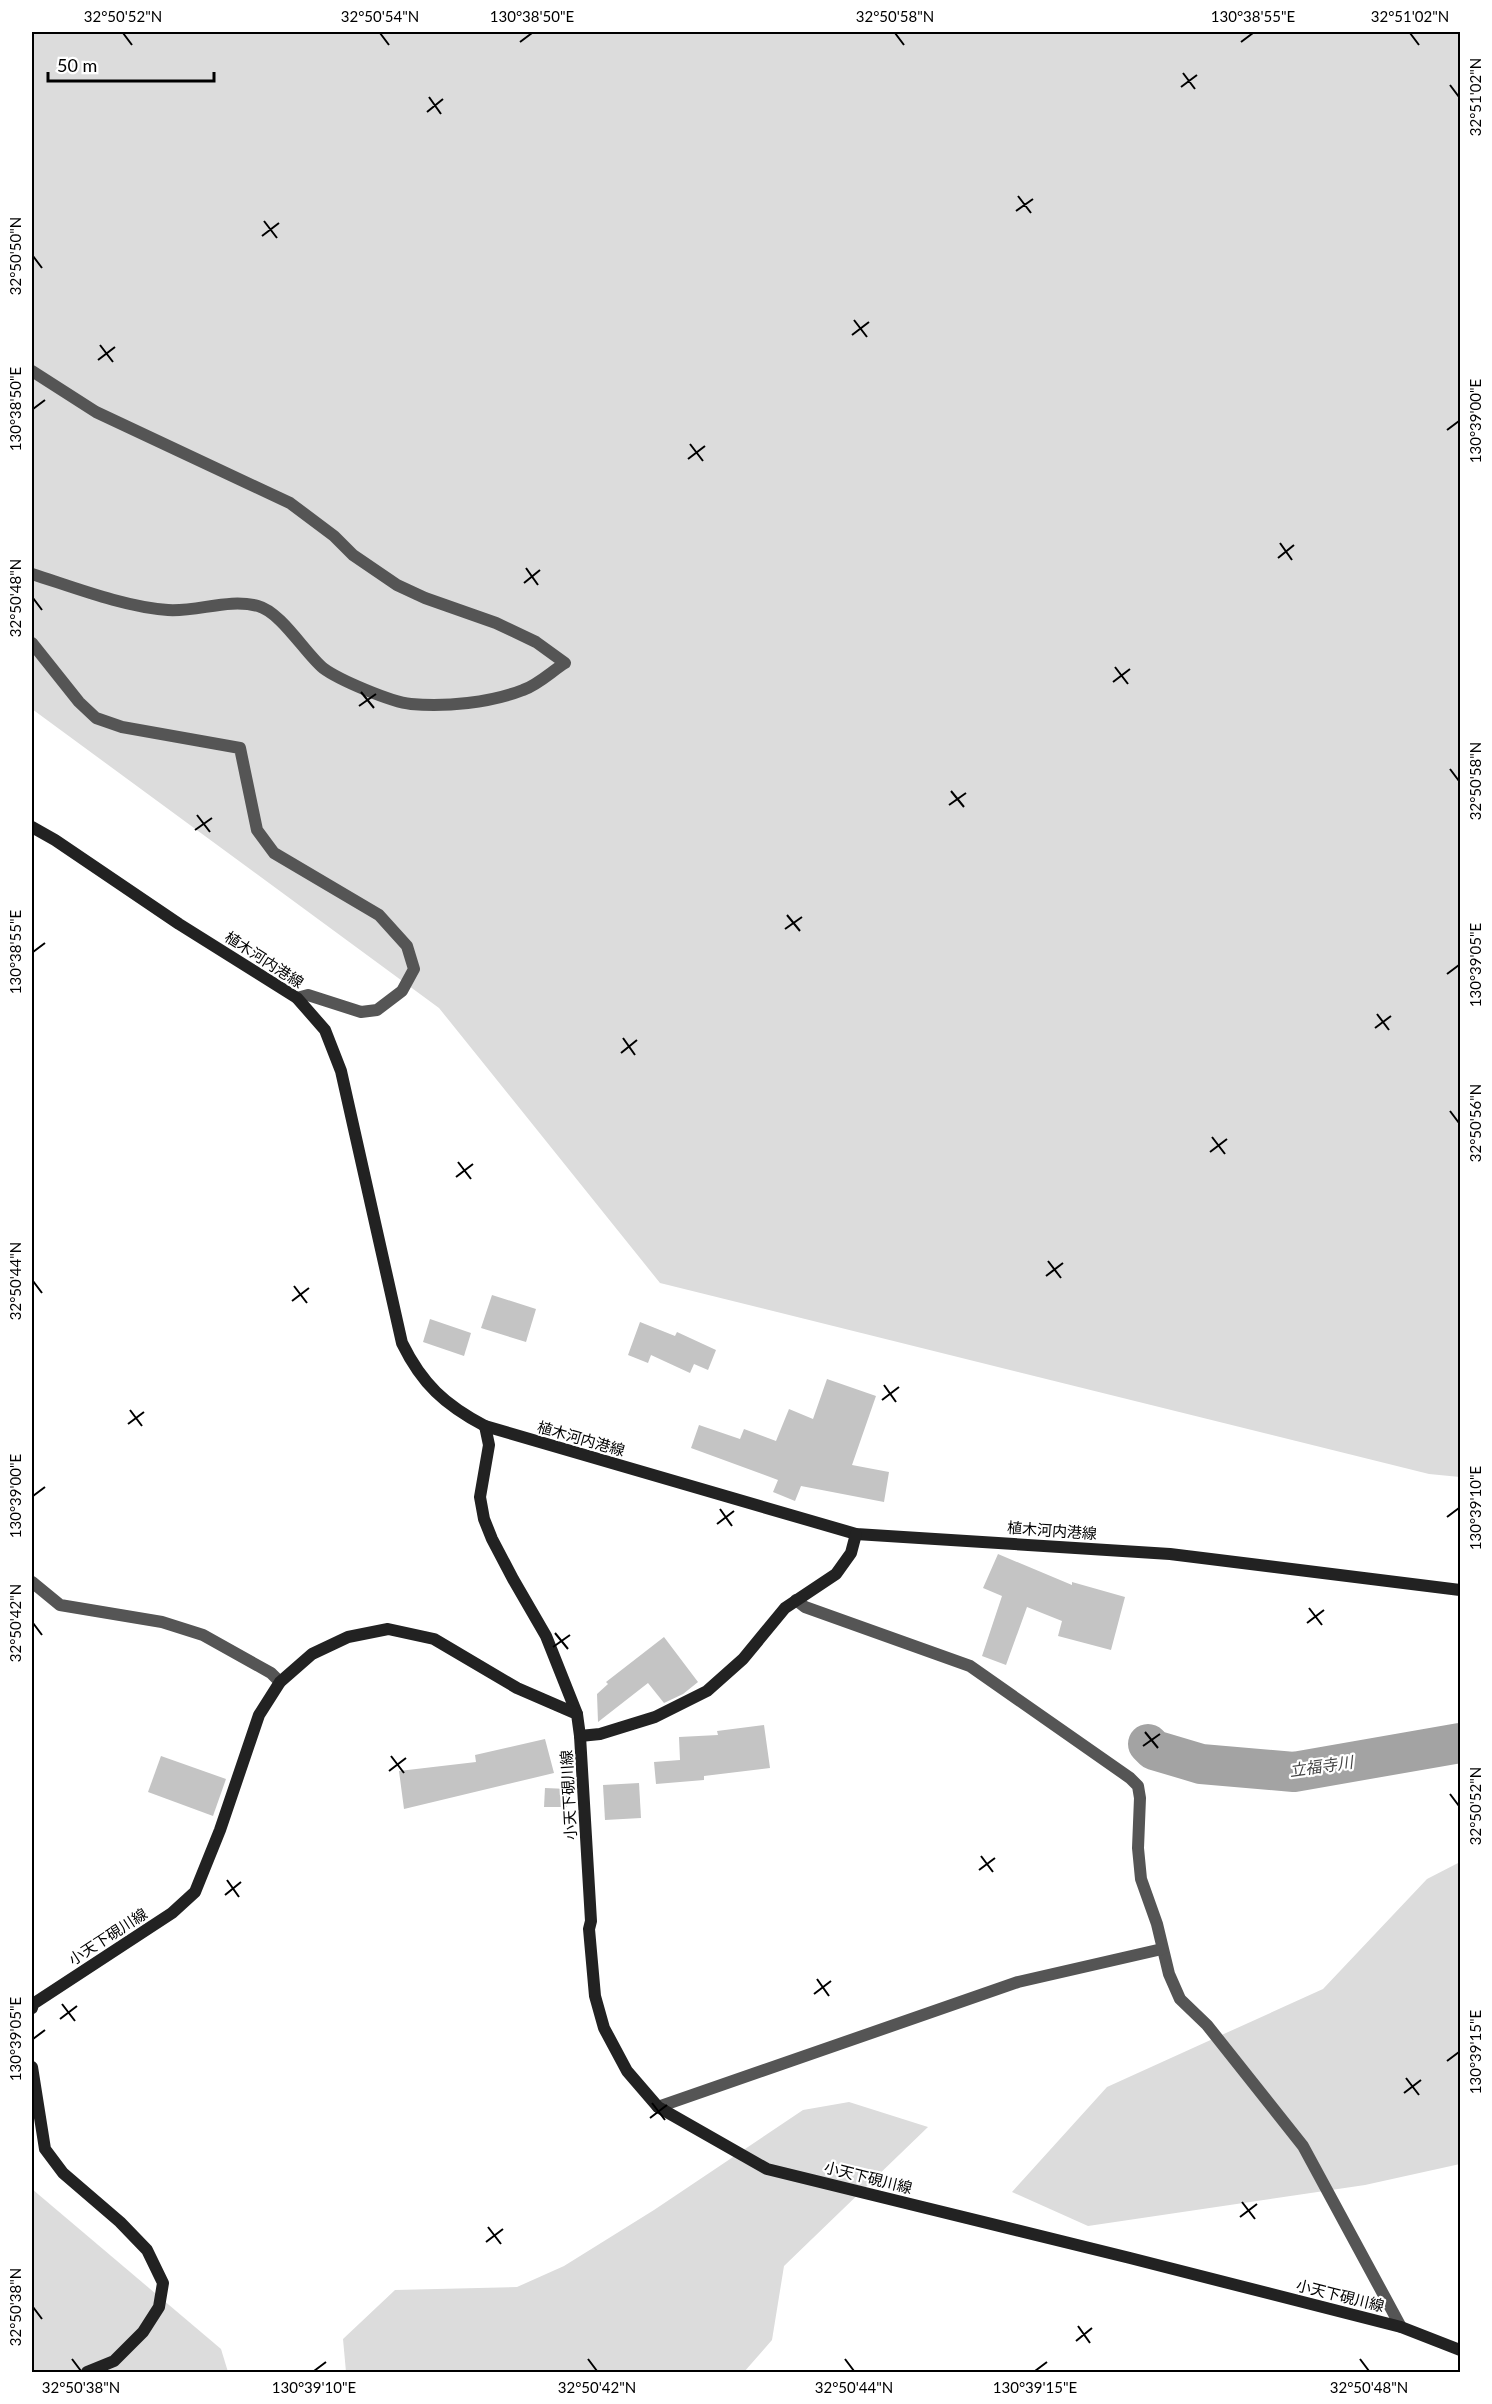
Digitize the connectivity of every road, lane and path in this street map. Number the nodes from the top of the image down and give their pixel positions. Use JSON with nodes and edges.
{"nodes":[{"id":1,"x":32,"y":370,"type":"edge"},
{"id":2,"x":32,"y":574,"type":"edge"},
{"id":3,"x":32,"y":644,"type":"edge"},
{"id":4,"x":32,"y":827,"type":"edge"},
{"id":5,"x":297,"y":998,"type":"junction"},
{"id":6,"x":485,"y":1426,"type":"junction"},
{"id":7,"x":856,"y":1534,"type":"junction"},
{"id":8,"x":32,"y":1582,"type":"edge"},
{"id":9,"x":1461,"y":1590,"type":"edge"},
{"id":10,"x":796,"y":1600,"type":"junction"},
{"id":11,"x":280,"y":1682,"type":"junction"},
{"id":12,"x":577,"y":1714,"type":"junction"},
{"id":13,"x":580,"y":1736,"type":"junction"},
{"id":14,"x":1162,"y":1949,"type":"junction"},
{"id":15,"x":32,"y":2004,"type":"edge"},
{"id":16,"x":32,"y":2067,"type":"edge"},
{"id":17,"x":658,"y":2107,"type":"junction"},
{"id":18,"x":1401,"y":2327,"type":"junction"},
{"id":19,"x":1461,"y":2350,"type":"edge"},
{"id":20,"x":87,"y":2373,"type":"edge"}],
"edges":[{"from":1,"to":2,"type":"street"},
{"from":3,"to":5,"type":"street"},
{"from":4,"to":5,"type":"main road","name":"植木河内港線"},
{"from":5,"to":6,"type":"main road","name":"植木河内港線"},
{"from":6,"to":7,"type":"main road","name":"植木河内港線"},
{"from":6,"to":12,"type":"main road"},
{"from":7,"to":9,"type":"main road","name":"植木河内港線"},
{"from":7,"to":10,"type":"main road","name":"小天下硯川線"},
{"from":8,"to":11,"type":"street"},
{"from":10,"to":13,"type":"main road","name":"小天下硯川線"},
{"from":10,"to":14,"type":"street"},
{"from":11,"to":12,"type":"main road","name":"小天下硯川線"},
{"from":11,"to":15,"type":"main road","name":"小天下硯川線"},
{"from":12,"to":13,"type":"main road","name":"小天下硯川線"},
{"from":13,"to":17,"type":"main road","name":"小天下硯川線"},
{"from":14,"to":17,"type":"street"},
{"from":14,"to":18,"type":"street"},
{"from":16,"to":20,"type":"main road"},
{"from":17,"to":18,"type":"main road","name":"小天下硯川線"},
{"from":18,"to":19,"type":"main road","name":"小天下硯川線"}]}
